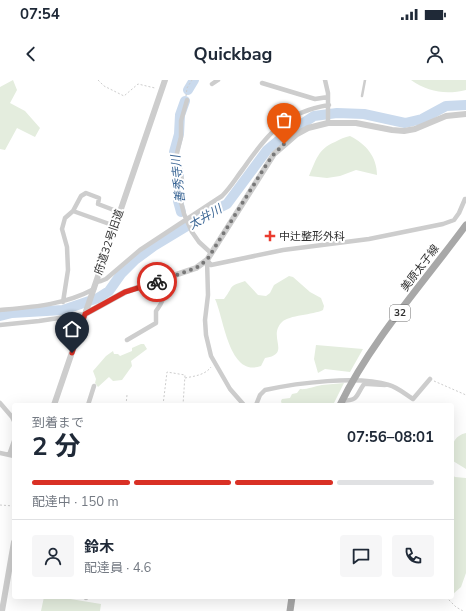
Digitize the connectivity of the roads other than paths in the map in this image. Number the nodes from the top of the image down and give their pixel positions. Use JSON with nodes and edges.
{"nodes":[{"id":1,"x":165,"y":80,"type":"edge"},
{"id":2,"x":218,"y":80,"type":"edge"},
{"id":3,"x":325,"y":80,"type":"edge"},
{"id":4,"x":365,"y":80,"type":"edge"},
{"id":5,"x":262,"y":83,"type":"dead end"},
{"id":6,"x":212,"y":84,"type":"dead end"},
{"id":7,"x":362,"y":96,"type":"dead end"},
{"id":8,"x":328,"y":97,"type":"junction"},
{"id":9,"x":187,"y":100,"type":"road end"},
{"id":10,"x":329,"y":106,"type":"junction"},
{"id":11,"x":466,"y":114,"type":"edge"},
{"id":12,"x":328,"y":122,"type":"junction"},
{"id":13,"x":466,"y":199,"type":"edge"},
{"id":14,"x":73,"y":210,"type":"junction"},
{"id":15,"x":119,"y":212,"type":"junction"},
{"id":16,"x":187,"y":220,"type":"junction"},
{"id":17,"x":115,"y":226,"type":"junction"},
{"id":18,"x":465,"y":230,"type":"edge"},
{"id":19,"x":211,"y":253,"type":"junction"},
{"id":20,"x":207,"y":260,"type":"junction"},
{"id":21,"x":161,"y":281,"type":"junction"},
{"id":22,"x":96,"y":282,"type":"junction"},
{"id":23,"x":93,"y":291,"type":"junction"},
{"id":24,"x":62,"y":302,"type":"junction"},
{"id":25,"x":0,"y":310,"type":"edge"},
{"id":26,"x":86,"y":311,"type":"junction"},
{"id":27,"x":0,"y":325,"type":"edge"},
{"id":28,"x":127,"y":340,"type":"dead end"},
{"id":29,"x":430,"y":379,"type":"road end"},
{"id":30,"x":386,"y":384,"type":"junction"},
{"id":31,"x":94,"y":386,"type":"dead end"},
{"id":32,"x":55,"y":403,"type":"edge"},
{"id":33,"x":89,"y":403,"type":"edge"},
{"id":34,"x":242,"y":403,"type":"edge"},
{"id":35,"x":257,"y":403,"type":"edge"},
{"id":36,"x":341,"y":403,"type":"edge"},
{"id":37,"x":0,"y":404,"type":"edge"},
{"id":38,"x":12,"y":417,"type":"edge"},
{"id":39,"x":0,"y":453,"type":"edge"},
{"id":40,"x":12,"y":455,"type":"edge"},
{"id":41,"x":12,"y":554,"type":"edge"},
{"id":42,"x":292,"y":599,"type":"edge"},
{"id":43,"x":2,"y":611,"type":"edge"},
{"id":44,"x":290,"y":611,"type":"edge"}],
"edges":[{"from":1,"to":15,"type":"street","name":"府道32号旧道"},
{"from":2,"to":6,"type":"street"},
{"from":3,"to":8,"type":"street"},
{"from":4,"to":7,"type":"lane"},
{"from":5,"to":8,"type":"street"},
{"from":8,"to":10,"type":"street"},
{"from":9,"to":16,"type":"street"},
{"from":10,"to":12,"type":"street"},
{"from":10,"to":16,"type":"street"},
{"from":11,"to":12,"type":"street"},
{"from":12,"to":19,"type":"street"},
{"from":13,"to":20,"type":"street"},
{"from":14,"to":15,"type":"street"},
{"from":14,"to":17,"type":"street"},
{"from":14,"to":24,"type":"street"},
{"from":15,"to":17,"type":"street","name":"府道32号旧道"},
{"from":16,"to":19,"type":"street"},
{"from":16,"to":22,"type":"street"},
{"from":17,"to":22,"type":"street","name":"府道32号旧道"},
{"from":18,"to":36,"type":"main road","name":"美原太子線","number":"32"},
{"from":19,"to":20,"type":"street"},
{"from":20,"to":21,"type":"street"},
{"from":20,"to":34,"type":"street"},
{"from":21,"to":26,"type":"street"},
{"from":21,"to":28,"type":"street"},
{"from":22,"to":23,"type":"street","name":"府道32号旧道"},
{"from":23,"to":24,"type":"street"},
{"from":23,"to":26,"type":"street","name":"府道32号旧道"},
{"from":24,"to":25,"type":"street"},
{"from":26,"to":27,"type":"street"},
{"from":26,"to":32,"type":"street","name":"府道32号旧道"},
{"from":29,"to":30,"type":"street"},
{"from":30,"to":35,"type":"street"},
{"from":30,"to":36,"type":"street"},
{"from":31,"to":33,"type":"street"},
{"from":37,"to":38,"type":"street"},
{"from":39,"to":40,"type":"street"},
{"from":41,"to":43,"type":"street"},
{"from":42,"to":44,"type":"main road"}]}
